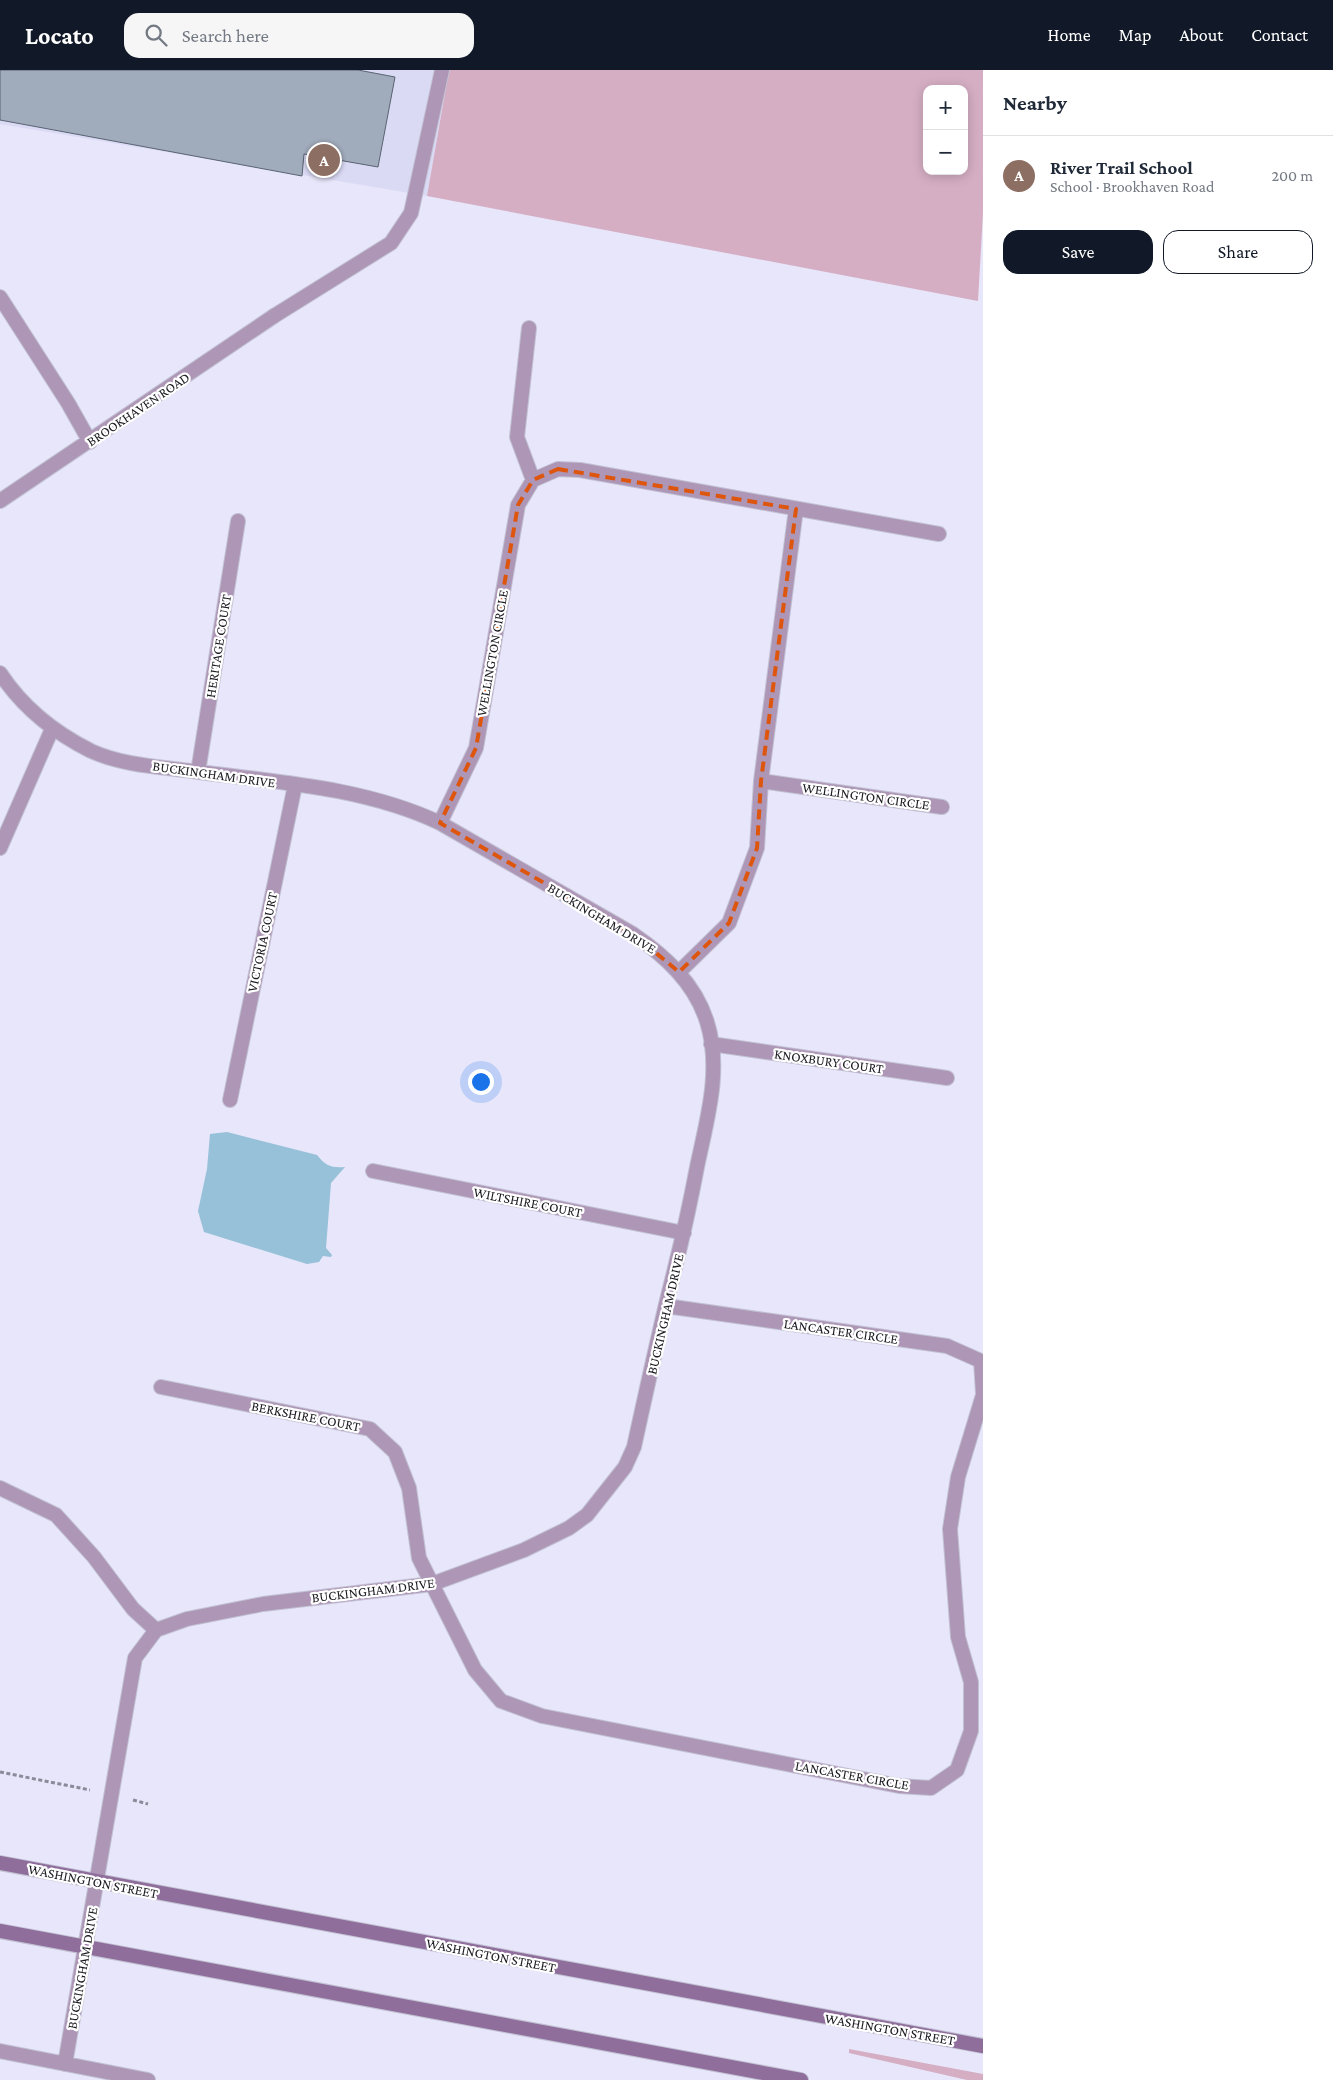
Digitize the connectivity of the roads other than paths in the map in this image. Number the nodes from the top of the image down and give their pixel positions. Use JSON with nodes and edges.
{"nodes":[{"id":1,"x":442,"y":70,"type":"edge"},
{"id":2,"x":0,"y":297,"type":"edge"},
{"id":3,"x":529,"y":328,"type":"dead end"},
{"id":4,"x":90,"y":442,"type":"junction"},
{"id":5,"x":533,"y":480,"type":"junction"},
{"id":6,"x":0,"y":501,"type":"edge"},
{"id":7,"x":796,"y":509,"type":"junction"},
{"id":8,"x":238,"y":521,"type":"dead end"},
{"id":9,"x":939,"y":534,"type":"dead end"},
{"id":10,"x":0,"y":673,"type":"edge"},
{"id":11,"x":52,"y":729,"type":"junction"},
{"id":12,"x":198,"y":772,"type":"junction"},
{"id":13,"x":761,"y":781,"type":"junction"},
{"id":14,"x":295,"y":785,"type":"junction"},
{"id":15,"x":942,"y":807,"type":"dead end"},
{"id":16,"x":440,"y":823,"type":"junction"},
{"id":17,"x":0,"y":848,"type":"edge"},
{"id":18,"x":679,"y":972,"type":"junction"},
{"id":19,"x":711,"y":1044,"type":"junction"},
{"id":20,"x":947,"y":1078,"type":"dead end"},
{"id":21,"x":230,"y":1100,"type":"dead end"},
{"id":22,"x":373,"y":1171,"type":"dead end"},
{"id":23,"x":684,"y":1233,"type":"junction"},
{"id":24,"x":666,"y":1306,"type":"junction"},
{"id":25,"x":161,"y":1387,"type":"dead end"},
{"id":26,"x":983,"y":1394,"type":"edge"},
{"id":27,"x":0,"y":1488,"type":"edge"},
{"id":28,"x":432,"y":1584,"type":"junction"},
{"id":29,"x":156,"y":1630,"type":"junction"},
{"id":30,"x":0,"y":1863,"type":"edge"},
{"id":31,"x":98,"y":1882,"type":"junction"},
{"id":32,"x":0,"y":1931,"type":"edge"},
{"id":33,"x":86,"y":1947,"type":"junction"},
{"id":34,"x":983,"y":2046,"type":"edge"},
{"id":35,"x":0,"y":2051,"type":"edge"},
{"id":36,"x":65,"y":2064,"type":"junction"},
{"id":37,"x":148,"y":2080,"type":"edge"},
{"id":38,"x":801,"y":2080,"type":"edge"}],
"edges":[{"from":1,"to":4,"type":"street","name":"BROOKHAVEN ROAD"},
{"from":2,"to":4,"type":"street"},
{"from":3,"to":5,"type":"street"},
{"from":4,"to":6,"type":"street","name":"BROOKHAVEN ROAD"},
{"from":5,"to":7,"type":"street"},
{"from":5,"to":16,"type":"street","name":"WELLINGTON CIRCLE"},
{"from":7,"to":9,"type":"street"},
{"from":7,"to":13,"type":"street"},
{"from":8,"to":12,"type":"street","name":"HERITAGE COURT"},
{"from":10,"to":11,"type":"street","name":"BUCKINGHAM DRIVE"},
{"from":11,"to":12,"type":"street","name":"BUCKINGHAM DRIVE"},
{"from":11,"to":17,"type":"street"},
{"from":12,"to":14,"type":"street","name":"BUCKINGHAM DRIVE"},
{"from":13,"to":15,"type":"street","name":"WELLINGTON CIRCLE"},
{"from":13,"to":18,"type":"street"},
{"from":14,"to":16,"type":"street","name":"BUCKINGHAM DRIVE"},
{"from":14,"to":21,"type":"street","name":"VICTORIA COURT"},
{"from":16,"to":18,"type":"street","name":"BUCKINGHAM DRIVE"},
{"from":18,"to":19,"type":"street","name":"BUCKINGHAM DRIVE"},
{"from":19,"to":20,"type":"street","name":"KNOXBURY COURT"},
{"from":19,"to":23,"type":"street","name":"BUCKINGHAM DRIVE"},
{"from":22,"to":23,"type":"street","name":"WILTSHIRE COURT"},
{"from":23,"to":24,"type":"street","name":"BUCKINGHAM DRIVE"},
{"from":24,"to":26,"type":"street","name":"LANCASTER CIRCLE"},
{"from":24,"to":28,"type":"street","name":"BUCKINGHAM DRIVE"},
{"from":25,"to":28,"type":"street","name":"BERKSHIRE COURT"},
{"from":26,"to":28,"type":"street","name":"LANCASTER CIRCLE"},
{"from":27,"to":29,"type":"street"},
{"from":28,"to":29,"type":"street","name":"BUCKINGHAM DRIVE"},
{"from":29,"to":31,"type":"street","name":"BUCKINGHAM DRIVE"},
{"from":30,"to":31,"type":"main road","name":"WASHINGTON STREET"},
{"from":31,"to":33,"type":"street","name":"BUCKINGHAM DRIVE"},
{"from":31,"to":34,"type":"main road","name":"WASHINGTON STREET"},
{"from":32,"to":33,"type":"main road"},
{"from":33,"to":36,"type":"street","name":"BUCKINGHAM DRIVE"},
{"from":33,"to":38,"type":"main road"},
{"from":35,"to":36,"type":"street"},
{"from":36,"to":37,"type":"street"}]}
